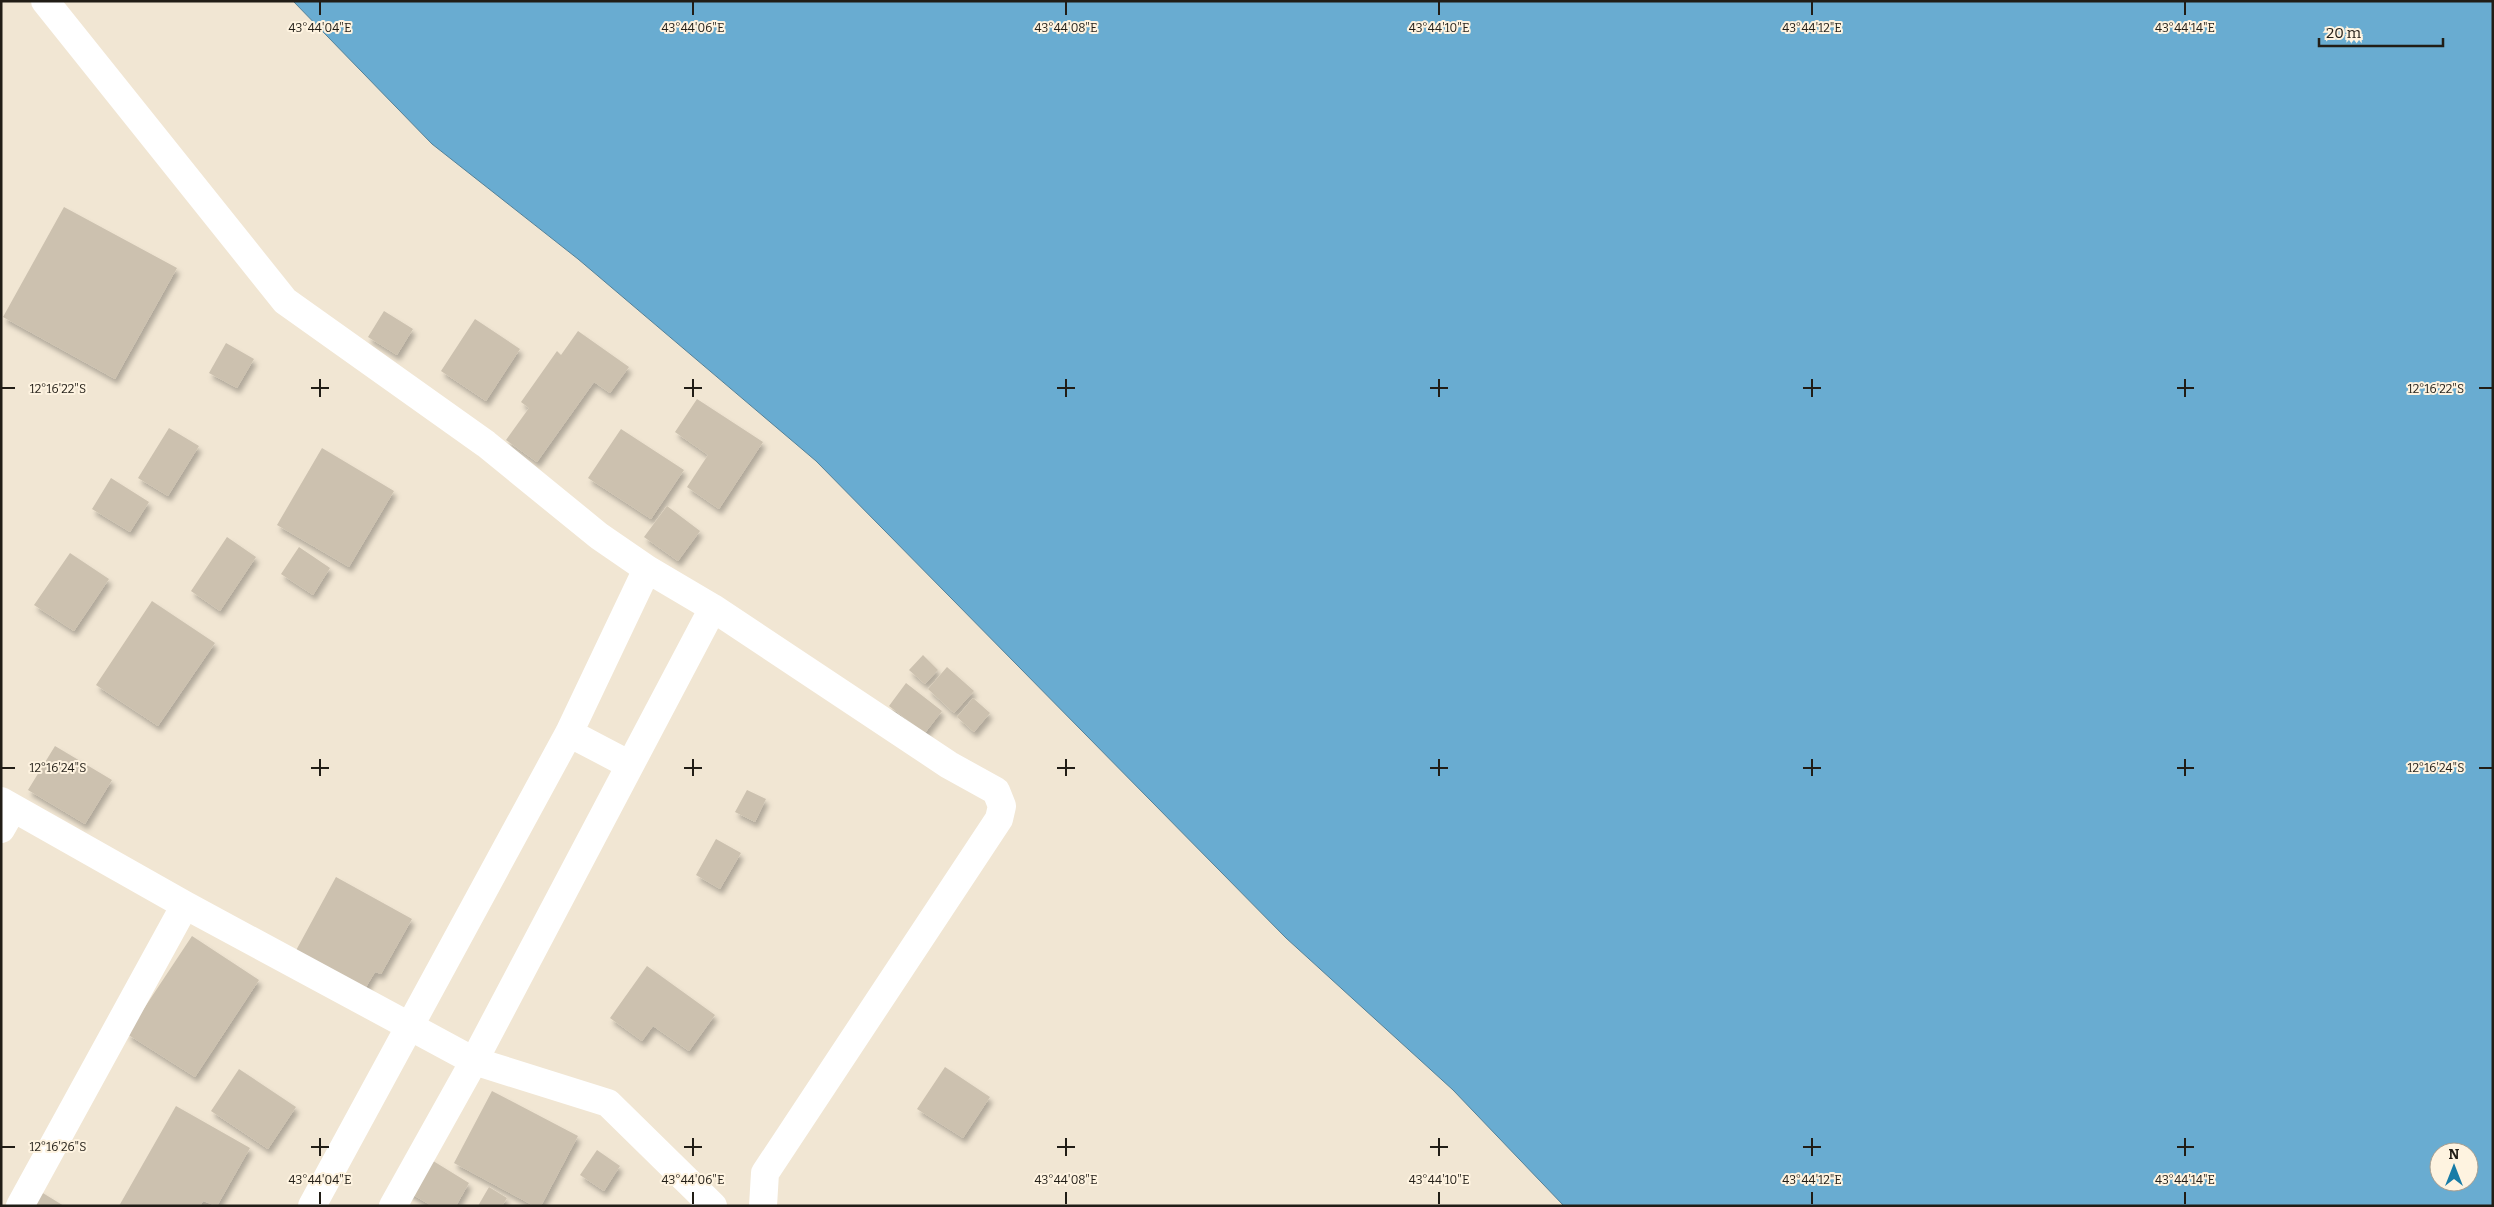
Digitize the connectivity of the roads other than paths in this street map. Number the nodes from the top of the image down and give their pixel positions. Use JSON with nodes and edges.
{"nodes":[{"id":1,"x":45,"y":1,"type":"edge"},
{"id":2,"x":647,"y":569,"type":"junction"},
{"id":3,"x":713,"y":608,"type":"junction"},
{"id":4,"x":569,"y":732,"type":"junction"},
{"id":5,"x":630,"y":765,"type":"junction"},
{"id":6,"x":5,"y":812,"type":"edge"},
{"id":7,"x":185,"y":905,"type":"junction"},
{"id":8,"x":409,"y":1026,"type":"junction"},
{"id":9,"x":474,"y":1061,"type":"junction"},
{"id":10,"x":20,"y":1206,"type":"edge"},
{"id":11,"x":312,"y":1206,"type":"edge"},
{"id":12,"x":393,"y":1206,"type":"edge"},
{"id":13,"x":713,"y":1206,"type":"edge"},
{"id":14,"x":763,"y":1206,"type":"edge"}],
"edges":[{"from":1,"to":2,"type":"street"},
{"from":2,"to":3,"type":"street"},
{"from":2,"to":4,"type":"street"},
{"from":3,"to":5,"type":"street"},
{"from":3,"to":14,"type":"street"},
{"from":4,"to":5,"type":"street"},
{"from":4,"to":8,"type":"street"},
{"from":5,"to":9,"type":"street"},
{"from":6,"to":7,"type":"street"},
{"from":7,"to":8,"type":"street"},
{"from":7,"to":10,"type":"street"},
{"from":8,"to":9,"type":"street"},
{"from":8,"to":11,"type":"street"},
{"from":9,"to":12,"type":"street"},
{"from":9,"to":13,"type":"street"}]}
